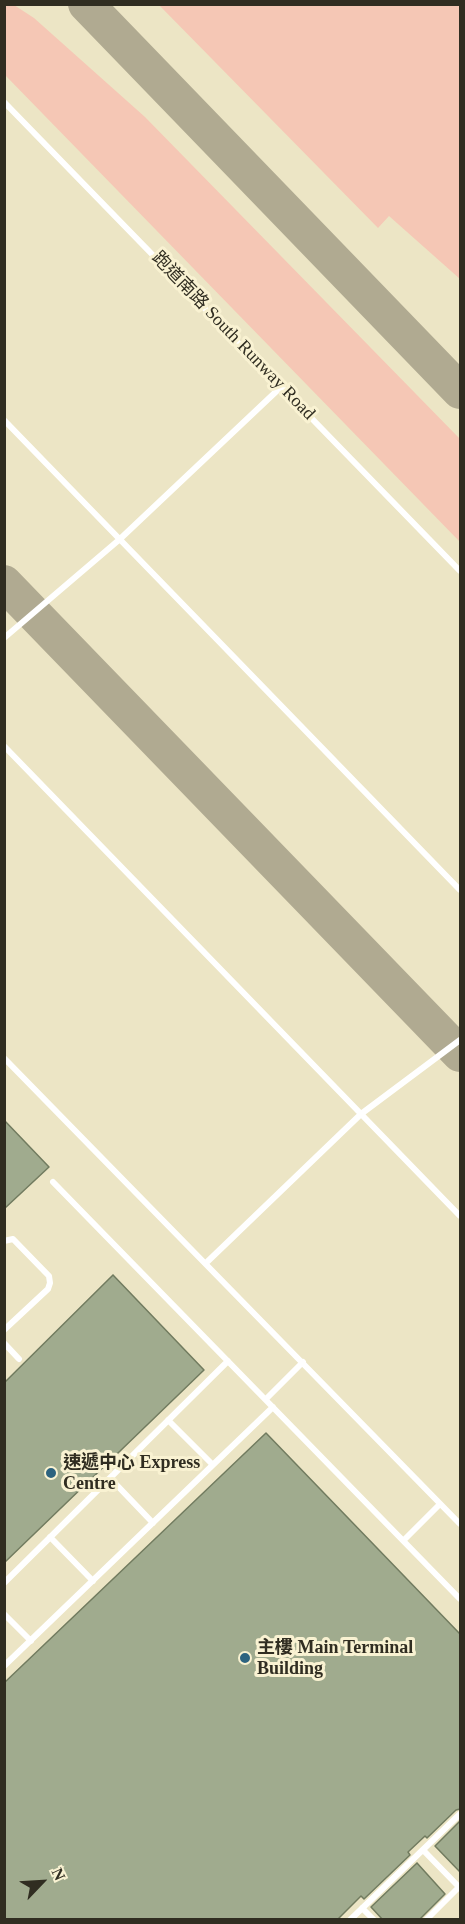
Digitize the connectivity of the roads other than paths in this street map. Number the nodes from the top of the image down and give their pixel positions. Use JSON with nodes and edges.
{"nodes":[{"id":1,"x":4,"y":102,"type":"edge"},
{"id":2,"x":282,"y":386,"type":"junction"},
{"id":3,"x":4,"y":420,"type":"edge"},
{"id":4,"x":120,"y":539,"type":"junction"},
{"id":5,"x":460,"y":571,"type":"edge"},
{"id":6,"x":4,"y":638,"type":"edge"},
{"id":7,"x":4,"y":746,"type":"edge"},
{"id":8,"x":460,"y":890,"type":"edge"},
{"id":9,"x":460,"y":1040,"type":"edge"},
{"id":10,"x":4,"y":1058,"type":"edge"},
{"id":11,"x":361,"y":1114,"type":"junction"},
{"id":12,"x":53,"y":1182,"type":"dead end"},
{"id":13,"x":460,"y":1216,"type":"edge"},
{"id":14,"x":4,"y":1241,"type":"edge"},
{"id":15,"x":206,"y":1263,"type":"junction"},
{"id":16,"x":4,"y":1330,"type":"edge"},
{"id":17,"x":4,"y":1343,"type":"edge"},
{"id":18,"x":20,"y":1359,"type":"dead end"},
{"id":19,"x":228,"y":1360,"type":"junction"},
{"id":20,"x":303,"y":1362,"type":"junction"},
{"id":21,"x":266,"y":1399,"type":"junction"},
{"id":22,"x":273,"y":1407,"type":"junction"},
{"id":23,"x":168,"y":1420,"type":"junction"},
{"id":24,"x":213,"y":1465,"type":"junction"},
{"id":25,"x":110,"y":1478,"type":"junction"},
{"id":26,"x":440,"y":1504,"type":"junction"},
{"id":27,"x":153,"y":1523,"type":"junction"},
{"id":28,"x":460,"y":1524,"type":"edge"},
{"id":29,"x":51,"y":1537,"type":"junction"},
{"id":30,"x":404,"y":1540,"type":"junction"},
{"id":31,"x":93,"y":1581,"type":"junction"},
{"id":32,"x":4,"y":1582,"type":"edge"},
{"id":33,"x":460,"y":1599,"type":"edge"},
{"id":34,"x":4,"y":1614,"type":"edge"},
{"id":35,"x":31,"y":1641,"type":"junction"},
{"id":36,"x":4,"y":1666,"type":"edge"},
{"id":37,"x":460,"y":1814,"type":"edge"},
{"id":38,"x":423,"y":1850,"type":"junction"},
{"id":39,"x":460,"y":1886,"type":"edge"},
{"id":40,"x":362,"y":1908,"type":"junction"},
{"id":41,"x":350,"y":1920,"type":"edge"},
{"id":42,"x":374,"y":1920,"type":"edge"},
{"id":43,"x":426,"y":1920,"type":"edge"}],
"edges":[{"from":1,"to":2,"type":"lane","name":"跑道南路 South Runway Road"},
{"from":2,"to":4,"type":"lane"},
{"from":2,"to":5,"type":"lane","name":"跑道南路 South Runway Road"},
{"from":3,"to":4,"type":"lane"},
{"from":4,"to":6,"type":"lane"},
{"from":4,"to":8,"type":"lane"},
{"from":7,"to":11,"type":"lane"},
{"from":9,"to":11,"type":"lane"},
{"from":10,"to":15,"type":"lane"},
{"from":11,"to":13,"type":"lane"},
{"from":11,"to":15,"type":"lane"},
{"from":12,"to":19,"type":"lane"},
{"from":14,"to":16,"type":"lane"},
{"from":15,"to":20,"type":"lane"},
{"from":17,"to":18,"type":"lane"},
{"from":19,"to":21,"type":"lane"},
{"from":19,"to":23,"type":"lane"},
{"from":20,"to":21,"type":"lane"},
{"from":20,"to":26,"type":"lane"},
{"from":21,"to":22,"type":"lane"},
{"from":22,"to":24,"type":"lane"},
{"from":22,"to":30,"type":"lane"},
{"from":23,"to":24,"type":"lane"},
{"from":23,"to":25,"type":"lane"},
{"from":24,"to":27,"type":"lane"},
{"from":25,"to":27,"type":"lane"},
{"from":25,"to":29,"type":"lane"},
{"from":26,"to":28,"type":"lane"},
{"from":26,"to":30,"type":"lane"},
{"from":27,"to":31,"type":"lane"},
{"from":29,"to":31,"type":"lane"},
{"from":29,"to":32,"type":"lane"},
{"from":30,"to":33,"type":"lane"},
{"from":31,"to":35,"type":"lane"},
{"from":34,"to":35,"type":"lane"},
{"from":35,"to":36,"type":"lane"},
{"from":37,"to":38,"type":"lane"},
{"from":38,"to":39,"type":"lane"},
{"from":38,"to":40,"type":"lane"},
{"from":39,"to":43,"type":"lane"},
{"from":40,"to":41,"type":"lane"},
{"from":40,"to":42,"type":"lane"}]}
